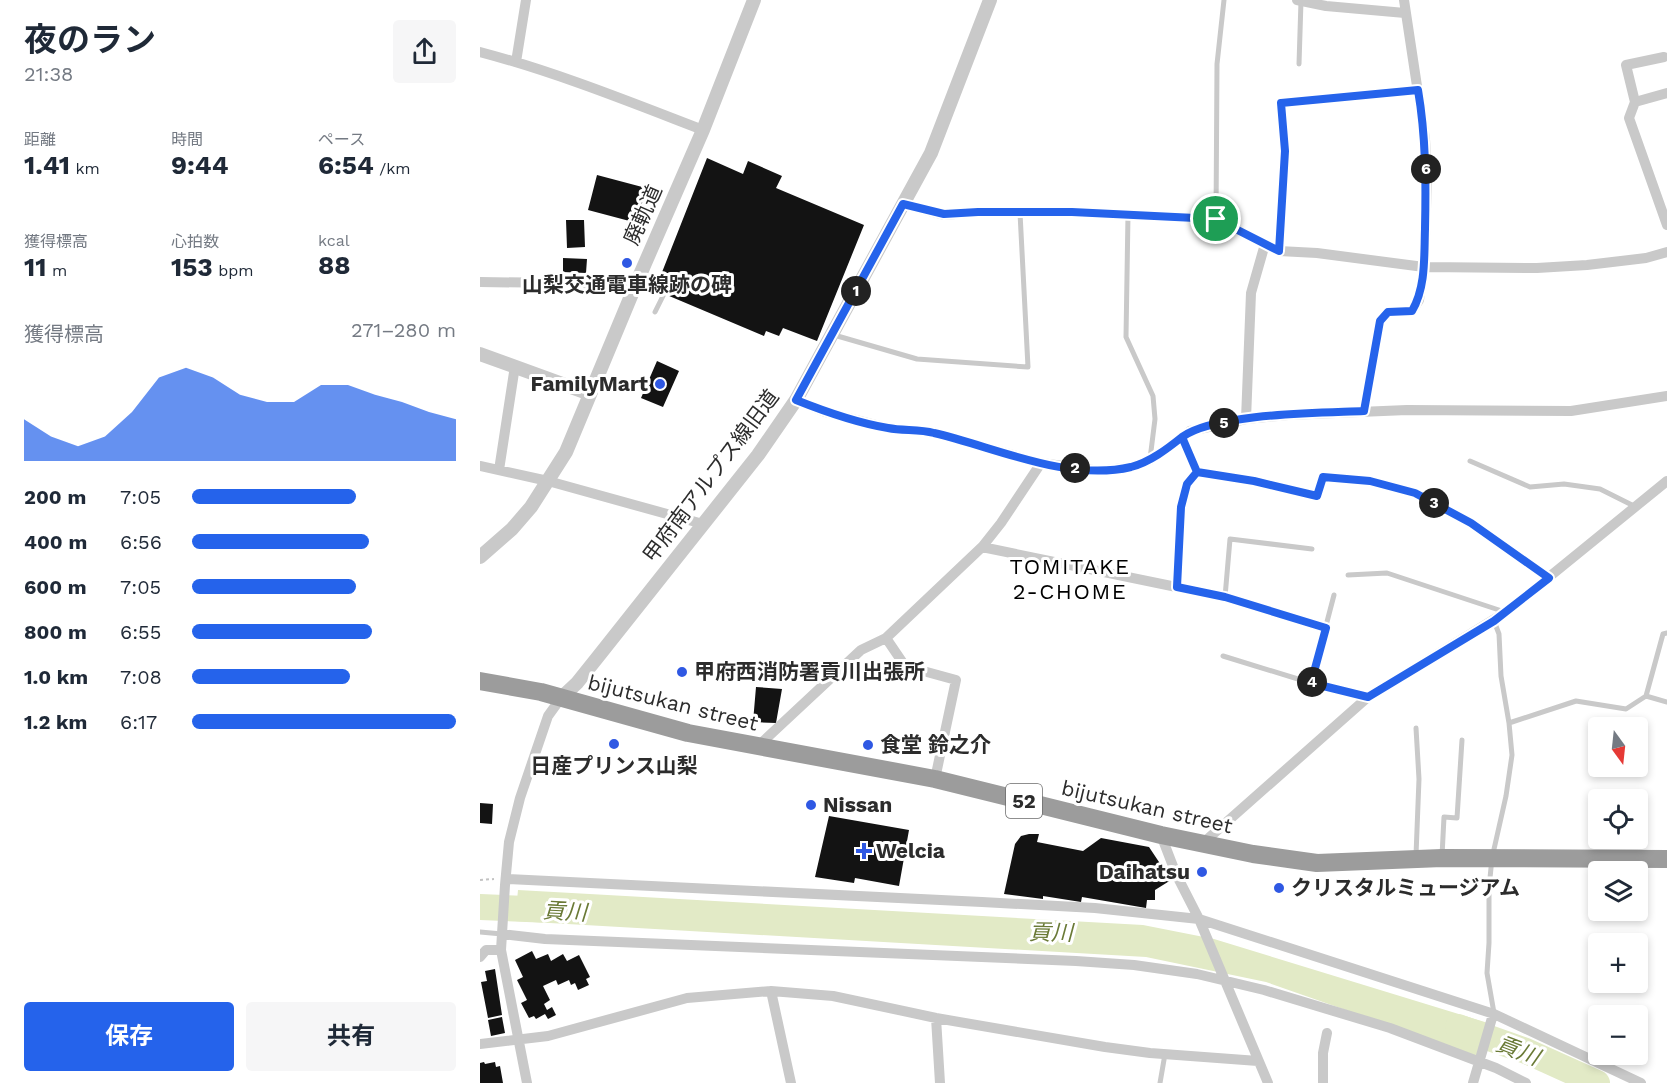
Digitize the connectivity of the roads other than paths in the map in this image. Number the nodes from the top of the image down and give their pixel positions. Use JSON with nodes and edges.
{"nodes":[{"id":1,"x":526,"y":0,"type":"edge"},
{"id":2,"x":754,"y":0,"type":"edge"},
{"id":3,"x":990,"y":0,"type":"edge"},
{"id":4,"x":1224,"y":0,"type":"edge"},
{"id":5,"x":1299,"y":0,"type":"edge"},
{"id":6,"x":1404,"y":0,"type":"edge"},
{"id":7,"x":1405,"y":14,"type":"junction"},
{"id":8,"x":480,"y":52,"type":"edge"},
{"id":9,"x":1664,"y":57,"type":"dead end"},
{"id":10,"x":516,"y":62,"type":"junction"},
{"id":11,"x":1299,"y":64,"type":"dead end"},
{"id":12,"x":1418,"y":90,"type":"junction"},
{"id":13,"x":1667,"y":93,"type":"edge"},
{"id":14,"x":1635,"y":102,"type":"junction"},
{"id":15,"x":703,"y":130,"type":"junction"},
{"id":16,"x":903,"y":204,"type":"junction"},
{"id":17,"x":1020,"y":213,"type":"junction"},
{"id":18,"x":1128,"y":215,"type":"junction"},
{"id":19,"x":1216,"y":219,"type":"junction"},
{"id":20,"x":1667,"y":225,"type":"edge"},
{"id":21,"x":1265,"y":244,"type":"junction"},
{"id":22,"x":1279,"y":251,"type":"junction"},
{"id":23,"x":1667,"y":252,"type":"edge"},
{"id":24,"x":1424,"y":267,"type":"junction"},
{"id":25,"x":480,"y":282,"type":"edge"},
{"id":26,"x":636,"y":284,"type":"junction"},
{"id":27,"x":664,"y":294,"type":"dead end"},
{"id":28,"x":656,"y":312,"type":"dead end"},
{"id":29,"x":832,"y":334,"type":"junction"},
{"id":30,"x":480,"y":354,"type":"edge"},
{"id":31,"x":515,"y":366,"type":"junction"},
{"id":32,"x":590,"y":393,"type":"junction"},
{"id":33,"x":1667,"y":396,"type":"edge"},
{"id":34,"x":796,"y":400,"type":"junction"},
{"id":35,"x":1364,"y":411,"type":"junction"},
{"id":36,"x":1246,"y":419,"type":"junction"},
{"id":37,"x":1182,"y":437,"type":"junction"},
{"id":38,"x":1150,"y":460,"type":"junction"},
{"id":39,"x":1470,"y":461,"type":"dead end"},
{"id":40,"x":1041,"y":463,"type":"junction"},
{"id":41,"x":480,"y":466,"type":"edge"},
{"id":42,"x":499,"y":470,"type":"junction"},
{"id":43,"x":1197,"y":472,"type":"junction"},
{"id":44,"x":548,"y":481,"type":"junction"},
{"id":45,"x":1667,"y":481,"type":"edge"},
{"id":46,"x":1635,"y":507,"type":"junction"},
{"id":47,"x":703,"y":524,"type":"junction"},
{"id":48,"x":982,"y":547,"type":"junction"},
{"id":49,"x":1312,"y":549,"type":"dead end"},
{"id":50,"x":480,"y":557,"type":"edge"},
{"id":51,"x":1348,"y":575,"type":"dead end"},
{"id":52,"x":1549,"y":578,"type":"junction"},
{"id":53,"x":1177,"y":587,"type":"junction"},
{"id":54,"x":1334,"y":595,"type":"dead end"},
{"id":55,"x":1225,"y":597,"type":"junction"},
{"id":56,"x":1506,"y":612,"type":"junction"},
{"id":57,"x":1494,"y":621,"type":"junction"},
{"id":58,"x":1326,"y":628,"type":"junction"},
{"id":59,"x":1667,"y":633,"type":"edge"},
{"id":60,"x":886,"y":638,"type":"junction"},
{"id":61,"x":1222,"y":656,"type":"dead end"},
{"id":62,"x":480,"y":681,"type":"edge"},
{"id":63,"x":1311,"y":683,"type":"junction"},
{"id":64,"x":1646,"y":696,"type":"junction"},
{"id":65,"x":1368,"y":697,"type":"junction"},
{"id":66,"x":561,"y":698,"type":"junction"},
{"id":67,"x":1667,"y":702,"type":"edge"},
{"id":68,"x":1509,"y":723,"type":"junction"},
{"id":69,"x":1416,"y":728,"type":"dead end"},
{"id":70,"x":1462,"y":740,"type":"dead end"},
{"id":71,"x":757,"y":747,"type":"junction"},
{"id":72,"x":935,"y":779,"type":"junction"},
{"id":73,"x":1161,"y":835,"type":"junction"},
{"id":74,"x":1203,"y":843,"type":"junction"},
{"id":75,"x":1416,"y":858,"type":"junction"},
{"id":76,"x":1442,"y":858,"type":"junction"},
{"id":77,"x":1492,"y":858,"type":"junction"},
{"id":78,"x":1667,"y":859,"type":"edge"},
{"id":79,"x":506,"y":882,"type":"junction"},
{"id":80,"x":1199,"y":919,"type":"junction"},
{"id":81,"x":502,"y":931,"type":"junction"},
{"id":82,"x":480,"y":932,"type":"edge"},
{"id":83,"x":501,"y":950,"type":"junction"},
{"id":84,"x":480,"y":957,"type":"edge"},
{"id":85,"x":1223,"y":979,"type":"junction"},
{"id":86,"x":771,"y":991,"type":"junction"},
{"id":87,"x":1493,"y":1016,"type":"junction"},
{"id":88,"x":936,"y":1018,"type":"junction"},
{"id":89,"x":1327,"y":1033,"type":"dead end"},
{"id":90,"x":518,"y":1039,"type":"junction"},
{"id":91,"x":480,"y":1044,"type":"edge"},
{"id":92,"x":1165,"y":1054,"type":"junction"},
{"id":93,"x":1479,"y":1060,"type":"junction"},
{"id":94,"x":1258,"y":1061,"type":"junction"},
{"id":95,"x":527,"y":1083,"type":"edge"},
{"id":96,"x":791,"y":1083,"type":"edge"},
{"id":97,"x":940,"y":1083,"type":"edge"},
{"id":98,"x":1160,"y":1083,"type":"edge"},
{"id":99,"x":1268,"y":1083,"type":"edge"},
{"id":100,"x":1323,"y":1083,"type":"edge"},
{"id":101,"x":1473,"y":1083,"type":"edge"},
{"id":102,"x":1526,"y":1083,"type":"edge"},
{"id":103,"x":1641,"y":1083,"type":"edge"}],
"edges":[{"from":1,"to":10,"type":"street"},
{"from":2,"to":15,"type":"street","name":"廃軌道"},
{"from":3,"to":16,"type":"street","name":"甲府南アルプス線旧道"},
{"from":4,"to":19,"type":"lane"},
{"from":5,"to":7,"type":"street"},
{"from":5,"to":11,"type":"lane"},
{"from":6,"to":7,"type":"street"},
{"from":7,"to":12,"type":"street"},
{"from":8,"to":10,"type":"street"},
{"from":9,"to":14,"type":"street"},
{"from":10,"to":15,"type":"street"},
{"from":12,"to":22,"type":"lane"},
{"from":12,"to":24,"type":"street"},
{"from":13,"to":14,"type":"street"},
{"from":14,"to":20,"type":"street"},
{"from":15,"to":26,"type":"street","name":"廃軌道"},
{"from":16,"to":17,"type":"street"},
{"from":16,"to":29,"type":"street","name":"甲府南アルプス線旧道"},
{"from":17,"to":18,"type":"street"},
{"from":17,"to":29,"type":"lane"},
{"from":18,"to":19,"type":"street"},
{"from":18,"to":38,"type":"lane"},
{"from":19,"to":21,"type":"street"},
{"from":21,"to":22,"type":"street"},
{"from":21,"to":36,"type":"street"},
{"from":22,"to":24,"type":"street"},
{"from":23,"to":24,"type":"street"},
{"from":24,"to":35,"type":"street"},
{"from":25,"to":26,"type":"street"},
{"from":26,"to":32,"type":"street","name":"廃軌道"},
{"from":27,"to":28,"type":"lane"},
{"from":29,"to":34,"type":"street","name":"甲府南アルプス線旧道"},
{"from":30,"to":31,"type":"street"},
{"from":31,"to":32,"type":"street"},
{"from":31,"to":42,"type":"street"},
{"from":32,"to":44,"type":"street","name":"廃軌道"},
{"from":33,"to":35,"type":"street"},
{"from":34,"to":40,"type":"street"},
{"from":34,"to":47,"type":"street","name":"甲府南アルプス線旧道"},
{"from":35,"to":36,"type":"street"},
{"from":36,"to":37,"type":"street"},
{"from":37,"to":38,"type":"street"},
{"from":37,"to":43,"type":"lane"},
{"from":38,"to":40,"type":"street"},
{"from":39,"to":46,"type":"lane"},
{"from":40,"to":48,"type":"street"},
{"from":41,"to":42,"type":"street"},
{"from":42,"to":44,"type":"street"},
{"from":43,"to":52,"type":"lane"},
{"from":43,"to":53,"type":"lane"},
{"from":44,"to":47,"type":"street"},
{"from":44,"to":50,"type":"street","name":"廃軌道"},
{"from":45,"to":46,"type":"street"},
{"from":46,"to":52,"type":"street"},
{"from":47,"to":66,"type":"street","name":"甲府南アルプス線旧道"},
{"from":48,"to":53,"type":"street"},
{"from":48,"to":60,"type":"street"},
{"from":49,"to":55,"type":"lane"},
{"from":51,"to":56,"type":"lane"},
{"from":52,"to":56,"type":"street"},
{"from":53,"to":55,"type":"street"},
{"from":54,"to":58,"type":"lane"},
{"from":55,"to":58,"type":"lane"},
{"from":56,"to":57,"type":"street"},
{"from":57,"to":65,"type":"street"},
{"from":57,"to":68,"type":"lane"},
{"from":58,"to":63,"type":"lane"},
{"from":59,"to":64,"type":"lane"},
{"from":60,"to":71,"type":"street"},
{"from":60,"to":72,"type":"street"},
{"from":61,"to":63,"type":"lane"},
{"from":62,"to":66,"type":"highway","name":"bijutsukan street","number":"52"},
{"from":63,"to":65,"type":"lane"},
{"from":64,"to":67,"type":"lane"},
{"from":64,"to":68,"type":"lane"},
{"from":65,"to":74,"type":"street"},
{"from":66,"to":71,"type":"highway","name":"bijutsukan street","number":"52"},
{"from":66,"to":79,"type":"street"},
{"from":68,"to":77,"type":"lane"},
{"from":69,"to":75,"type":"lane"},
{"from":70,"to":76,"type":"lane"},
{"from":71,"to":72,"type":"highway","name":"bijutsukan street","number":"52"},
{"from":72,"to":73,"type":"highway","name":"bijutsukan street","number":"52"},
{"from":73,"to":74,"type":"highway","name":"bijutsukan street","number":"52"},
{"from":73,"to":80,"type":"street"},
{"from":74,"to":75,"type":"highway","name":"bijutsukan street","number":"52"},
{"from":75,"to":76,"type":"highway","name":"bijutsukan street","number":"52"},
{"from":76,"to":77,"type":"highway","name":"bijutsukan street","number":"52"},
{"from":77,"to":78,"type":"highway","name":"bijutsukan street","number":"52"},
{"from":77,"to":87,"type":"lane"},
{"from":79,"to":80,"type":"street"},
{"from":79,"to":81,"type":"street"},
{"from":80,"to":85,"type":"street"},
{"from":80,"to":87,"type":"street"},
{"from":81,"to":82,"type":"lane"},
{"from":81,"to":83,"type":"street"},
{"from":81,"to":85,"type":"street"},
{"from":83,"to":84,"type":"street"},
{"from":83,"to":90,"type":"street"},
{"from":85,"to":93,"type":"street"},
{"from":85,"to":94,"type":"street"},
{"from":86,"to":88,"type":"street"},
{"from":86,"to":90,"type":"street"},
{"from":86,"to":96,"type":"street"},
{"from":87,"to":93,"type":"street"},
{"from":87,"to":103,"type":"street"},
{"from":88,"to":92,"type":"street"},
{"from":88,"to":97,"type":"street"},
{"from":89,"to":100,"type":"street"},
{"from":90,"to":91,"type":"street"},
{"from":90,"to":95,"type":"street"},
{"from":92,"to":94,"type":"street"},
{"from":92,"to":98,"type":"lane"},
{"from":93,"to":101,"type":"street"},
{"from":93,"to":102,"type":"street"},
{"from":94,"to":99,"type":"street"}]}
